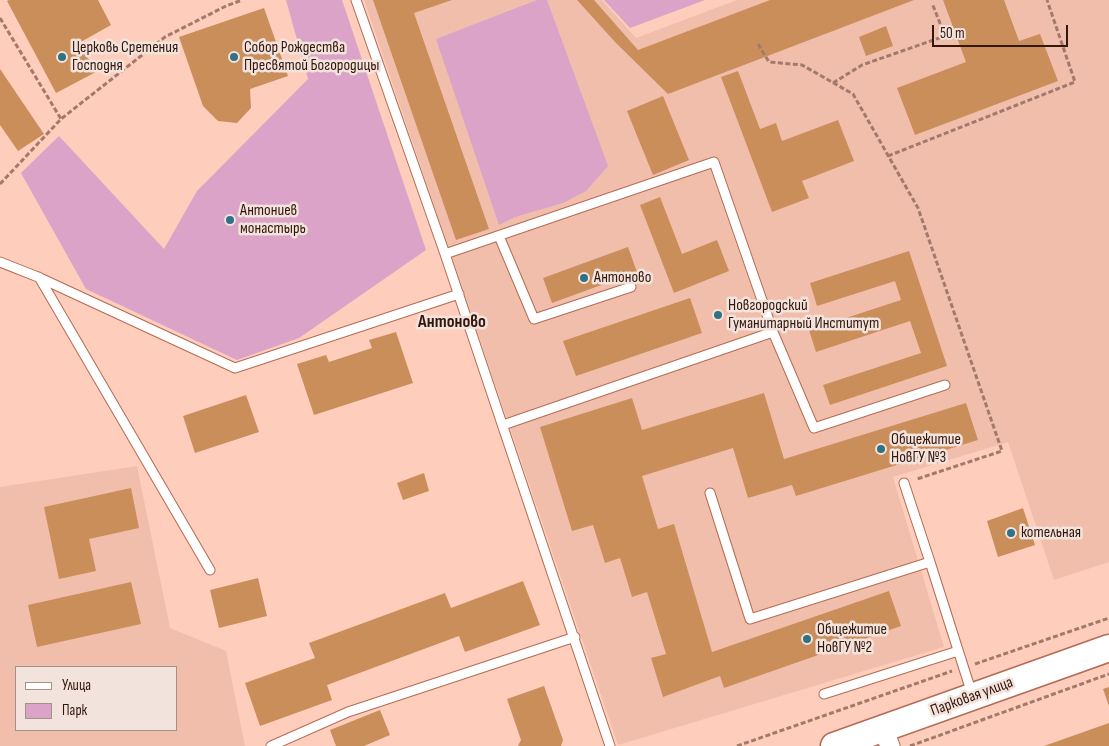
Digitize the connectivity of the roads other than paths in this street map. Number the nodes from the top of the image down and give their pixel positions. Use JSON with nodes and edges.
{"nodes":[{"id":1,"x":356,"y":0,"type":"edge"},
{"id":2,"x":499,"y":236,"type":"junction"},
{"id":3,"x":446,"y":254,"type":"junction"},
{"id":4,"x":0,"y":262,"type":"edge"},
{"id":5,"x":38,"y":277,"type":"junction"},
{"id":6,"x":631,"y":287,"type":"dead end"},
{"id":7,"x":459,"y":294,"type":"junction"},
{"id":8,"x":773,"y":332,"type":"junction"},
{"id":9,"x":945,"y":385,"type":"dead end"},
{"id":10,"x":503,"y":425,"type":"junction"},
{"id":11,"x":904,"y":483,"type":"road end"},
{"id":12,"x":710,"y":493,"type":"dead end"},
{"id":13,"x":930,"y":562,"type":"junction"},
{"id":14,"x":210,"y":570,"type":"dead end"},
{"id":15,"x":575,"y":637,"type":"junction"},
{"id":16,"x":1109,"y":648,"type":"edge"},
{"id":17,"x":958,"y":651,"type":"junction"},
{"id":18,"x":824,"y":694,"type":"dead end"},
{"id":19,"x":973,"y":697,"type":"junction"},
{"id":20,"x":886,"y":737,"type":"edge"},
{"id":21,"x":271,"y":746,"type":"edge"},
{"id":22,"x":610,"y":746,"type":"edge"},
{"id":23,"x":834,"y":746,"type":"edge"}],
"edges":[{"from":1,"to":3,"type":"lane"},
{"from":2,"to":3,"type":"lane"},
{"from":2,"to":6,"type":"lane"},
{"from":2,"to":8,"type":"lane"},
{"from":3,"to":7,"type":"lane"},
{"from":4,"to":5,"type":"lane"},
{"from":5,"to":7,"type":"lane"},
{"from":5,"to":14,"type":"lane"},
{"from":7,"to":10,"type":"lane"},
{"from":8,"to":9,"type":"lane"},
{"from":8,"to":10,"type":"lane"},
{"from":10,"to":15,"type":"lane"},
{"from":11,"to":13,"type":"lane"},
{"from":12,"to":13,"type":"lane"},
{"from":13,"to":17,"type":"lane"},
{"from":15,"to":21,"type":"lane"},
{"from":15,"to":22,"type":"lane"},
{"from":16,"to":19,"type":"street","name":"Парковая улица"},
{"from":17,"to":18,"type":"lane"},
{"from":17,"to":19,"type":"lane"},
{"from":19,"to":20,"type":"street","name":"Парковая улица"},
{"from":20,"to":23,"type":"street","name":"Парковая улица"}]}
